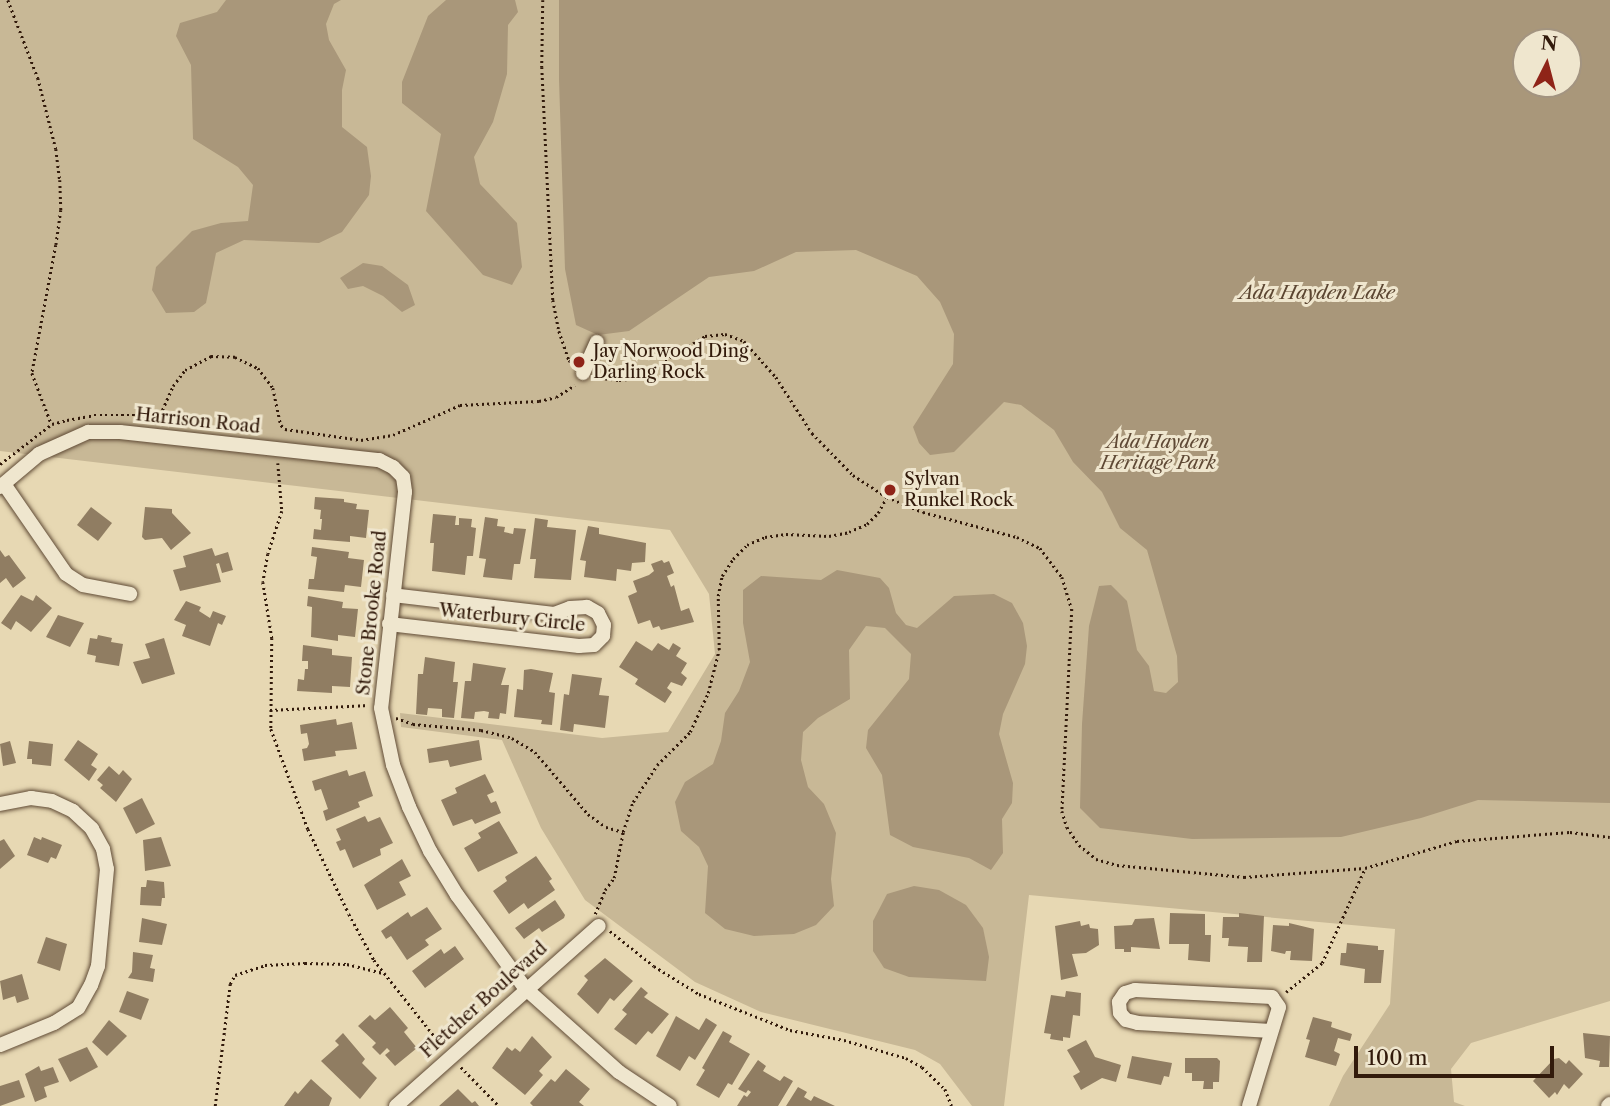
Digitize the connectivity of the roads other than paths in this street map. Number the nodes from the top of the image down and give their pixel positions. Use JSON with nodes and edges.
{"nodes":[{"id":1,"x":597,"y":342,"type":"dead end"},
{"id":2,"x":583,"y":373,"type":"road end"},
{"id":3,"x":403,"y":477,"type":"joint"},
{"id":4,"x":2,"y":486,"type":"edge"},
{"id":5,"x":131,"y":594,"type":"dead end"},
{"id":6,"x":393,"y":595,"type":"junction"},
{"id":7,"x":389,"y":624,"type":"junction"},
{"id":8,"x":0,"y":804,"type":"edge"},
{"id":9,"x":599,"y":926,"type":"road end"},
{"id":10,"x":525,"y":988,"type":"junction"},
{"id":11,"x":1271,"y":1031,"type":"junction"},
{"id":12,"x":0,"y":1045,"type":"edge"},
{"id":13,"x":396,"y":1106,"type":"edge"},
{"id":14,"x":670,"y":1106,"type":"edge"},
{"id":15,"x":1249,"y":1106,"type":"edge"}],
"edges":[{"from":1,"to":2,"type":"street"},
{"from":3,"to":4,"type":"street","name":"Harrison Road"},
{"from":3,"to":6,"type":"street","name":"Stone Brooke Road"},
{"from":4,"to":5,"type":"street"},
{"from":6,"to":7,"type":"street","name":"Stone Brooke Road"},
{"from":6,"to":7,"type":"street","name":"Waterbury Circle"},
{"from":7,"to":10,"type":"street","name":"Stone Brooke Road"},
{"from":8,"to":12,"type":"street"},
{"from":9,"to":10,"type":"street","name":"Fletcher Boulevard"},
{"from":10,"to":13,"type":"street","name":"Fletcher Boulevard"},
{"from":10,"to":14,"type":"street","name":"Stone Brooke Road"},
{"from":11,"to":11,"type":"street"},
{"from":11,"to":15,"type":"street"}]}
